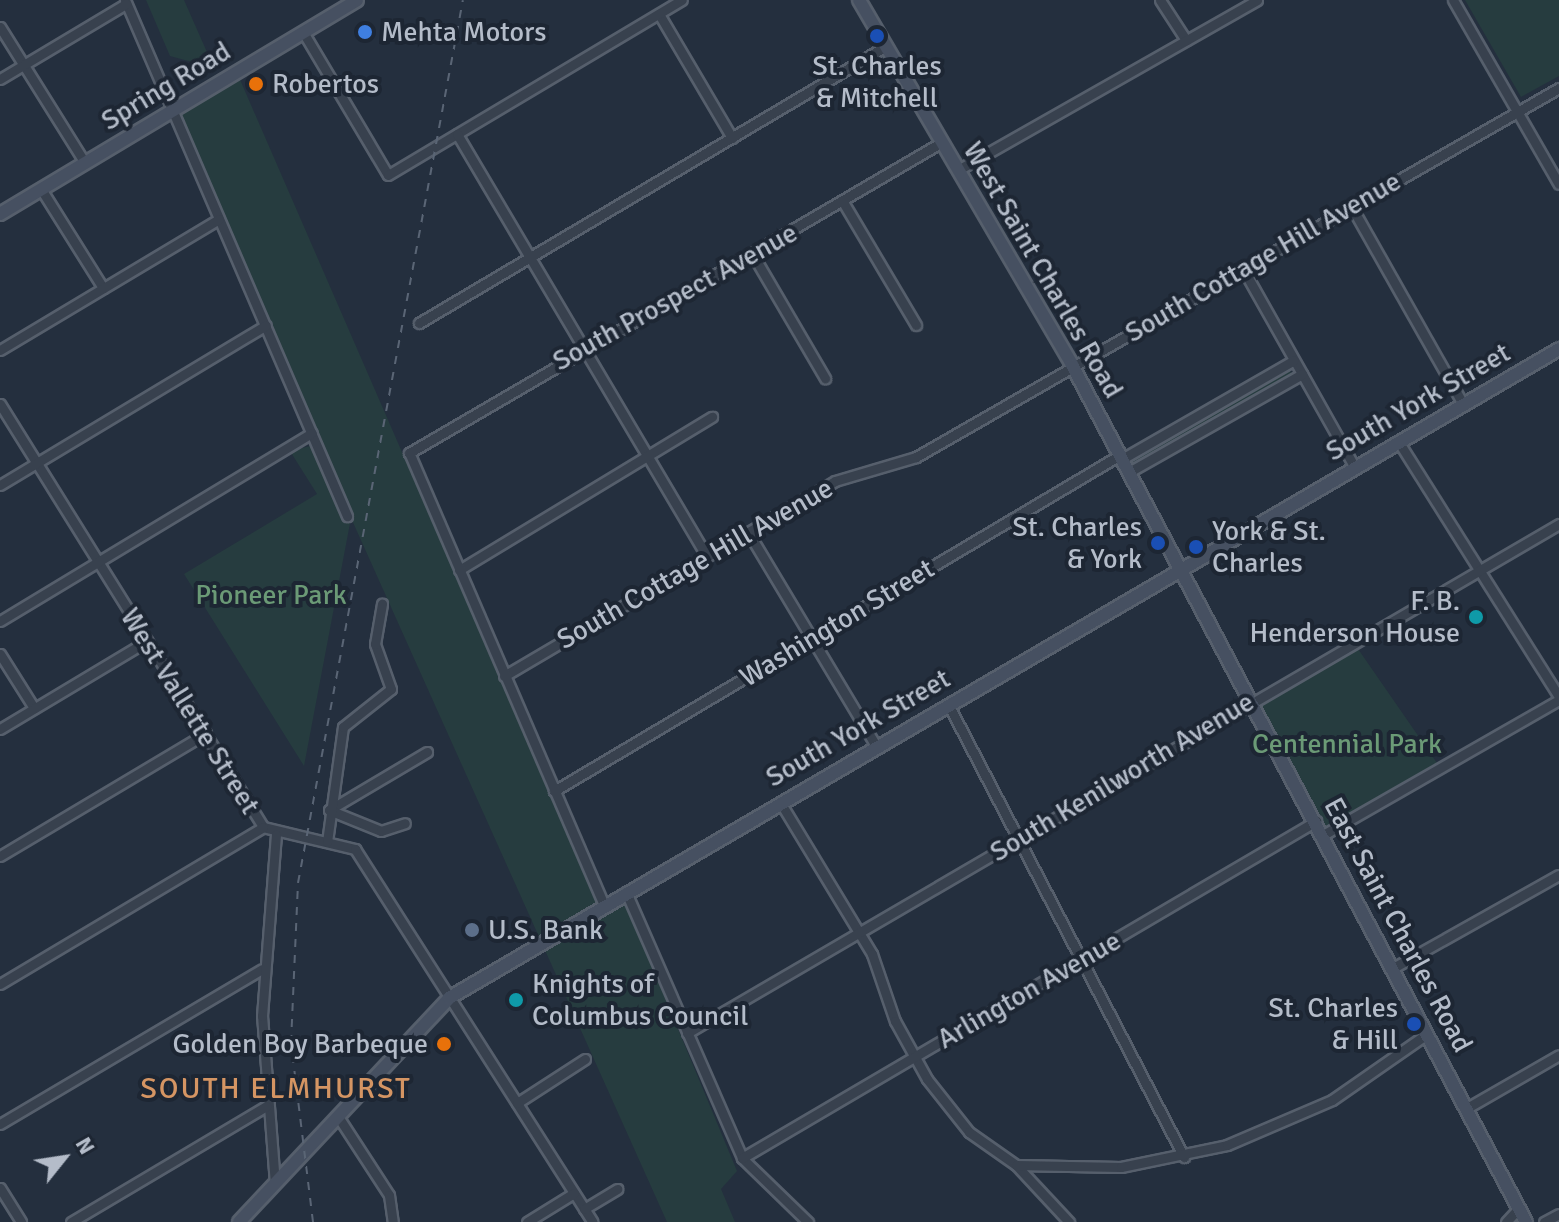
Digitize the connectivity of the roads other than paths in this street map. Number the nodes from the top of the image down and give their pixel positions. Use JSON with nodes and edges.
{"nodes":[{"id":1,"x":357,"y":0,"type":"edge"},
{"id":2,"x":682,"y":0,"type":"edge"},
{"id":3,"x":859,"y":0,"type":"edge"},
{"id":4,"x":1160,"y":0,"type":"edge"},
{"id":5,"x":1257,"y":0,"type":"edge"},
{"id":6,"x":1453,"y":0,"type":"edge"},
{"id":7,"x":125,"y":2,"type":"edge"},
{"id":8,"x":659,"y":14,"type":"junction"},
{"id":9,"x":0,"y":27,"type":"edge"},
{"id":10,"x":303,"y":32,"type":"junction"},
{"id":11,"x":1186,"y":40,"type":"junction"},
{"id":12,"x":886,"y":46,"type":"junction"},
{"id":13,"x":23,"y":65,"type":"junction"},
{"id":14,"x":0,"y":79,"type":"edge"},
{"id":15,"x":1559,"y":88,"type":"edge"},
{"id":16,"x":172,"y":111,"type":"junction"},
{"id":17,"x":1518,"y":111,"type":"junction"},
{"id":18,"x":457,"y":134,"type":"junction"},
{"id":19,"x":732,"y":138,"type":"junction"},
{"id":20,"x":942,"y":142,"type":"junction"},
{"id":21,"x":85,"y":163,"type":"junction"},
{"id":22,"x":958,"y":170,"type":"junction"},
{"id":23,"x":1559,"y":184,"type":"edge"},
{"id":24,"x":41,"y":189,"type":"junction"},
{"id":25,"x":843,"y":202,"type":"junction"},
{"id":26,"x":1351,"y":206,"type":"junction"},
{"id":27,"x":0,"y":214,"type":"edge"},
{"id":28,"x":219,"y":219,"type":"junction"},
{"id":29,"x":753,"y":255,"type":"junction"},
{"id":30,"x":532,"y":257,"type":"junction"},
{"id":31,"x":1243,"y":269,"type":"junction"},
{"id":32,"x":103,"y":288,"type":"junction"},
{"id":33,"x":419,"y":323,"type":"dead end"},
{"id":34,"x":266,"y":325,"type":"junction"},
{"id":35,"x":916,"y":325,"type":"dead end"},
{"id":36,"x":585,"y":346,"type":"junction"},
{"id":37,"x":1559,"y":349,"type":"edge"},
{"id":38,"x":0,"y":350,"type":"edge"},
{"id":39,"x":1294,"y":360,"type":"junction"},
{"id":40,"x":1072,"y":365,"type":"junction"},
{"id":41,"x":1302,"y":374,"type":"junction"},
{"id":42,"x":825,"y":378,"type":"dead end"},
{"id":43,"x":0,"y":404,"type":"edge"},
{"id":44,"x":1463,"y":404,"type":"junction"},
{"id":45,"x":712,"y":417,"type":"dead end"},
{"id":46,"x":312,"y":433,"type":"junction"},
{"id":47,"x":1398,"y":441,"type":"junction"},
{"id":48,"x":648,"y":456,"type":"junction"},
{"id":49,"x":1121,"y":457,"type":"junction"},
{"id":50,"x":37,"y":463,"type":"junction"},
{"id":51,"x":1354,"y":466,"type":"junction"},
{"id":52,"x":1129,"y":472,"type":"junction"},
{"id":53,"x":0,"y":485,"type":"edge"},
{"id":54,"x":347,"y":516,"type":"dead end"},
{"id":55,"x":1559,"y":524,"type":"edge"},
{"id":56,"x":748,"y":532,"type":"junction"},
{"id":57,"x":707,"y":557,"type":"junction"},
{"id":58,"x":98,"y":562,"type":"junction"},
{"id":59,"x":1180,"y":567,"type":"junction"},
{"id":60,"x":1479,"y":569,"type":"junction"},
{"id":61,"x":459,"y":570,"type":"junction"},
{"id":62,"x":382,"y":604,"type":"dead end"},
{"id":63,"x":0,"y":621,"type":"edge"},
{"id":64,"x":811,"y":639,"type":"junction"},
{"id":65,"x":147,"y":641,"type":"junction"},
{"id":66,"x":0,"y":654,"type":"edge"},
{"id":67,"x":504,"y":676,"type":"junction"},
{"id":68,"x":1559,"y":698,"type":"edge"},
{"id":69,"x":1252,"y":700,"type":"junction"},
{"id":70,"x":948,"y":704,"type":"junction"},
{"id":71,"x":34,"y":708,"type":"junction"},
{"id":72,"x":0,"y":729,"type":"edge"},
{"id":73,"x":206,"y":733,"type":"junction"},
{"id":74,"x":876,"y":746,"type":"junction"},
{"id":75,"x":427,"y":752,"type":"dead end"},
{"id":76,"x":554,"y":791,"type":"junction"},
{"id":77,"x":780,"y":802,"type":"junction"},
{"id":78,"x":329,"y":810,"type":"junction"},
{"id":79,"x":1316,"y":821,"type":"junction"},
{"id":80,"x":405,"y":823,"type":"dead end"},
{"id":81,"x":263,"y":827,"type":"junction"},
{"id":82,"x":276,"y":835,"type":"junction"},
{"id":83,"x":1323,"y":835,"type":"junction"},
{"id":84,"x":1018,"y":838,"type":"junction"},
{"id":85,"x":327,"y":842,"type":"junction"},
{"id":86,"x":0,"y":856,"type":"edge"},
{"id":87,"x":1559,"y":875,"type":"edge"},
{"id":88,"x":626,"y":892,"type":"junction"},
{"id":89,"x":604,"y":905,"type":"junction"},
{"id":90,"x":859,"y":932,"type":"junction"},
{"id":91,"x":1081,"y":959,"type":"junction"},
{"id":92,"x":1393,"y":968,"type":"junction"},
{"id":93,"x":262,"y":969,"type":"junction"},
{"id":94,"x":0,"y":984,"type":"edge"},
{"id":95,"x":449,"y":998,"type":"junction"},
{"id":96,"x":687,"y":1033,"type":"junction"},
{"id":97,"x":1427,"y":1034,"type":"junction"},
{"id":98,"x":1559,"y":1055,"type":"edge"},
{"id":99,"x":914,"y":1058,"type":"junction"},
{"id":100,"x":585,"y":1059,"type":"dead end"},
{"id":101,"x":517,"y":1103,"type":"junction"},
{"id":102,"x":266,"y":1106,"type":"junction"},
{"id":103,"x":1467,"y":1108,"type":"junction"},
{"id":104,"x":337,"y":1115,"type":"junction"},
{"id":105,"x":0,"y":1124,"type":"edge"},
{"id":106,"x":1184,"y":1157,"type":"junction"},
{"id":107,"x":742,"y":1158,"type":"junction"},
{"id":108,"x":1016,"y":1165,"type":"junction"},
{"id":109,"x":275,"y":1184,"type":"junction"},
{"id":110,"x":0,"y":1188,"type":"edge"},
{"id":111,"x":617,"y":1189,"type":"dead end"},
{"id":112,"x":574,"y":1193,"type":"junction"},
{"id":113,"x":1519,"y":1208,"type":"junction"},
{"id":114,"x":584,"y":1209,"type":"junction"},
{"id":115,"x":1559,"y":1214,"type":"edge"},
{"id":116,"x":21,"y":1222,"type":"edge"},
{"id":117,"x":71,"y":1222,"type":"edge"},
{"id":118,"x":239,"y":1222,"type":"edge"},
{"id":119,"x":393,"y":1222,"type":"edge"},
{"id":120,"x":527,"y":1222,"type":"edge"},
{"id":121,"x":593,"y":1222,"type":"edge"},
{"id":122,"x":808,"y":1222,"type":"edge"},
{"id":123,"x":1069,"y":1222,"type":"edge"},
{"id":124,"x":1506,"y":1222,"type":"edge"},
{"id":125,"x":1526,"y":1222,"type":"edge"},
{"id":126,"x":1544,"y":1222,"type":"edge"}],
"edges":[{"from":1,"to":10,"type":"main road","name":"Spring Road"},
{"from":2,"to":8,"type":"street"},
{"from":3,"to":12,"type":"main road","name":"West Saint Charles Road"},
{"from":4,"to":11,"type":"street"},
{"from":5,"to":11,"type":"street"},
{"from":6,"to":17,"type":"street"},
{"from":7,"to":13,"type":"street"},
{"from":7,"to":16,"type":"street"},
{"from":8,"to":18,"type":"street"},
{"from":8,"to":19,"type":"street"},
{"from":9,"to":13,"type":"street"},
{"from":10,"to":16,"type":"main road","name":"Spring Road"},
{"from":10,"to":18,"type":"street"},
{"from":11,"to":22,"type":"street"},
{"from":12,"to":19,"type":"street"},
{"from":12,"to":20,"type":"main road","name":"West Saint Charles Road"},
{"from":13,"to":14,"type":"street"},
{"from":13,"to":21,"type":"street"},
{"from":15,"to":17,"type":"street","name":"South Cottage Hill Avenue"},
{"from":16,"to":21,"type":"main road","name":"Spring Road"},
{"from":16,"to":28,"type":"street"},
{"from":17,"to":23,"type":"street"},
{"from":17,"to":26,"type":"street","name":"South Cottage Hill Avenue"},
{"from":18,"to":30,"type":"street"},
{"from":19,"to":30,"type":"street"},
{"from":20,"to":22,"type":"main road","name":"West Saint Charles Road"},
{"from":20,"to":25,"type":"street","name":"South Prospect Avenue"},
{"from":21,"to":24,"type":"main road","name":"Spring Road"},
{"from":22,"to":40,"type":"main road","name":"West Saint Charles Road"},
{"from":24,"to":27,"type":"main road","name":"Spring Road"},
{"from":24,"to":32,"type":"street"},
{"from":25,"to":29,"type":"street","name":"South Prospect Avenue"},
{"from":25,"to":35,"type":"street"},
{"from":26,"to":31,"type":"street","name":"South Cottage Hill Avenue"},
{"from":26,"to":44,"type":"street"},
{"from":28,"to":32,"type":"street"},
{"from":28,"to":34,"type":"street"},
{"from":29,"to":36,"type":"street","name":"South Prospect Avenue"},
{"from":29,"to":42,"type":"street"},
{"from":30,"to":33,"type":"street"},
{"from":30,"to":36,"type":"street"},
{"from":31,"to":39,"type":"street"},
{"from":31,"to":40,"type":"street","name":"South Cottage Hill Avenue"},
{"from":32,"to":38,"type":"street"},
{"from":34,"to":46,"type":"street"},
{"from":34,"to":50,"type":"street"},
{"from":36,"to":48,"type":"street"},
{"from":36,"to":61,"type":"street","name":"South Prospect Avenue"},
{"from":37,"to":44,"type":"main road","name":"South York Street"},
{"from":39,"to":41,"type":"street"},
{"from":39,"to":49,"type":"street","name":"Washington Street"},
{"from":40,"to":49,"type":"main road","name":"West Saint Charles Road"},
{"from":40,"to":56,"type":"street","name":"South Cottage Hill Avenue"},
{"from":41,"to":51,"type":"street"},
{"from":41,"to":52,"type":"street"},
{"from":43,"to":50,"type":"street","name":"West Vallette Street"},
{"from":44,"to":47,"type":"main road","name":"South York Street"},
{"from":45,"to":48,"type":"street"},
{"from":46,"to":54,"type":"street"},
{"from":46,"to":58,"type":"street"},
{"from":47,"to":51,"type":"main road","name":"South York Street"},
{"from":47,"to":60,"type":"street"},
{"from":48,"to":57,"type":"street"},
{"from":48,"to":61,"type":"street"},
{"from":49,"to":52,"type":"main road","name":"West Saint Charles Road"},
{"from":49,"to":64,"type":"street","name":"Washington Street"},
{"from":50,"to":53,"type":"street"},
{"from":50,"to":58,"type":"street","name":"West Vallette Street"},
{"from":51,"to":59,"type":"main road","name":"South York Street"},
{"from":52,"to":59,"type":"main road","name":"West Saint Charles Road"},
{"from":55,"to":60,"type":"street","name":"South Kenilworth Avenue"},
{"from":56,"to":57,"type":"street","name":"South Cottage Hill Avenue"},
{"from":56,"to":64,"type":"street"},
{"from":57,"to":67,"type":"street","name":"South Cottage Hill Avenue"},
{"from":58,"to":63,"type":"street"},
{"from":58,"to":65,"type":"street","name":"West Vallette Street"},
{"from":59,"to":69,"type":"main road","name":"East Saint Charles Road"},
{"from":59,"to":70,"type":"main road","name":"South York Street"},
{"from":60,"to":68,"type":"street"},
{"from":60,"to":69,"type":"street","name":"South Kenilworth Avenue"},
{"from":61,"to":67,"type":"street"},
{"from":62,"to":78,"type":"street"},
{"from":64,"to":74,"type":"street"},
{"from":64,"to":76,"type":"street","name":"Washington Street"},
{"from":65,"to":71,"type":"street"},
{"from":65,"to":73,"type":"street","name":"West Vallette Street"},
{"from":66,"to":71,"type":"street"},
{"from":67,"to":76,"type":"street"},
{"from":68,"to":83,"type":"street"},
{"from":69,"to":79,"type":"main road","name":"East Saint Charles Road"},
{"from":69,"to":84,"type":"street","name":"South Kenilworth Avenue"},
{"from":70,"to":74,"type":"main road","name":"South York Street"},
{"from":70,"to":84,"type":"street"},
{"from":71,"to":72,"type":"street"},
{"from":73,"to":81,"type":"street","name":"West Vallette Street"},
{"from":73,"to":86,"type":"street"},
{"from":74,"to":77,"type":"main road","name":"South York Street"},
{"from":75,"to":78,"type":"street"},
{"from":76,"to":89,"type":"street"},
{"from":77,"to":88,"type":"main road","name":"South York Street"},
{"from":77,"to":90,"type":"street"},
{"from":78,"to":80,"type":"street"},
{"from":78,"to":85,"type":"street"},
{"from":79,"to":83,"type":"main road","name":"East Saint Charles Road"},
{"from":79,"to":91,"type":"street","name":"Arlington Avenue"},
{"from":81,"to":82,"type":"street","name":"West Vallette Street"},
{"from":81,"to":94,"type":"street"},
{"from":82,"to":85,"type":"street","name":"West Vallette Street"},
{"from":82,"to":93,"type":"street"},
{"from":83,"to":92,"type":"main road","name":"East Saint Charles Road"},
{"from":84,"to":90,"type":"street","name":"South Kenilworth Avenue"},
{"from":84,"to":91,"type":"street"},
{"from":85,"to":95,"type":"street","name":"West Vallette Street"},
{"from":87,"to":92,"type":"street"},
{"from":88,"to":89,"type":"main road","name":"South York Street"},
{"from":88,"to":96,"type":"street"},
{"from":89,"to":95,"type":"main road","name":"South York Street"},
{"from":90,"to":96,"type":"street","name":"South Kenilworth Avenue"},
{"from":90,"to":99,"type":"street"},
{"from":91,"to":99,"type":"street","name":"Arlington Avenue"},
{"from":91,"to":106,"type":"street"},
{"from":92,"to":97,"type":"main road","name":"East Saint Charles Road"},
{"from":93,"to":102,"type":"street"},
{"from":93,"to":105,"type":"street"},
{"from":95,"to":101,"type":"street","name":"West Vallette Street"},
{"from":95,"to":104,"type":"main road","name":"South York Street"},
{"from":96,"to":107,"type":"street"},
{"from":97,"to":103,"type":"main road","name":"East Saint Charles Road"},
{"from":97,"to":106,"type":"street"},
{"from":98,"to":103,"type":"street"},
{"from":99,"to":107,"type":"street","name":"Arlington Avenue"},
{"from":99,"to":108,"type":"street"},
{"from":100,"to":101,"type":"street"},
{"from":101,"to":112,"type":"street","name":"West Vallette Street"},
{"from":102,"to":109,"type":"street"},
{"from":102,"to":117,"type":"street"},
{"from":103,"to":113,"type":"main road","name":"East Saint Charles Road"},
{"from":104,"to":109,"type":"main road","name":"South York Street"},
{"from":104,"to":119,"type":"street"},
{"from":106,"to":108,"type":"street"},
{"from":107,"to":122,"type":"street"},
{"from":108,"to":123,"type":"street"},
{"from":109,"to":118,"type":"main road","name":"South York Street"},
{"from":110,"to":116,"type":"street"},
{"from":111,"to":114,"type":"street"},
{"from":112,"to":114,"type":"street","name":"West Vallette Street"},
{"from":112,"to":120,"type":"street"},
{"from":113,"to":124,"type":"street"},
{"from":113,"to":125,"type":"main road","name":"East Saint Charles Road"},
{"from":114,"to":121,"type":"street","name":"West Vallette Street"},
{"from":115,"to":126,"type":"street"}]}
